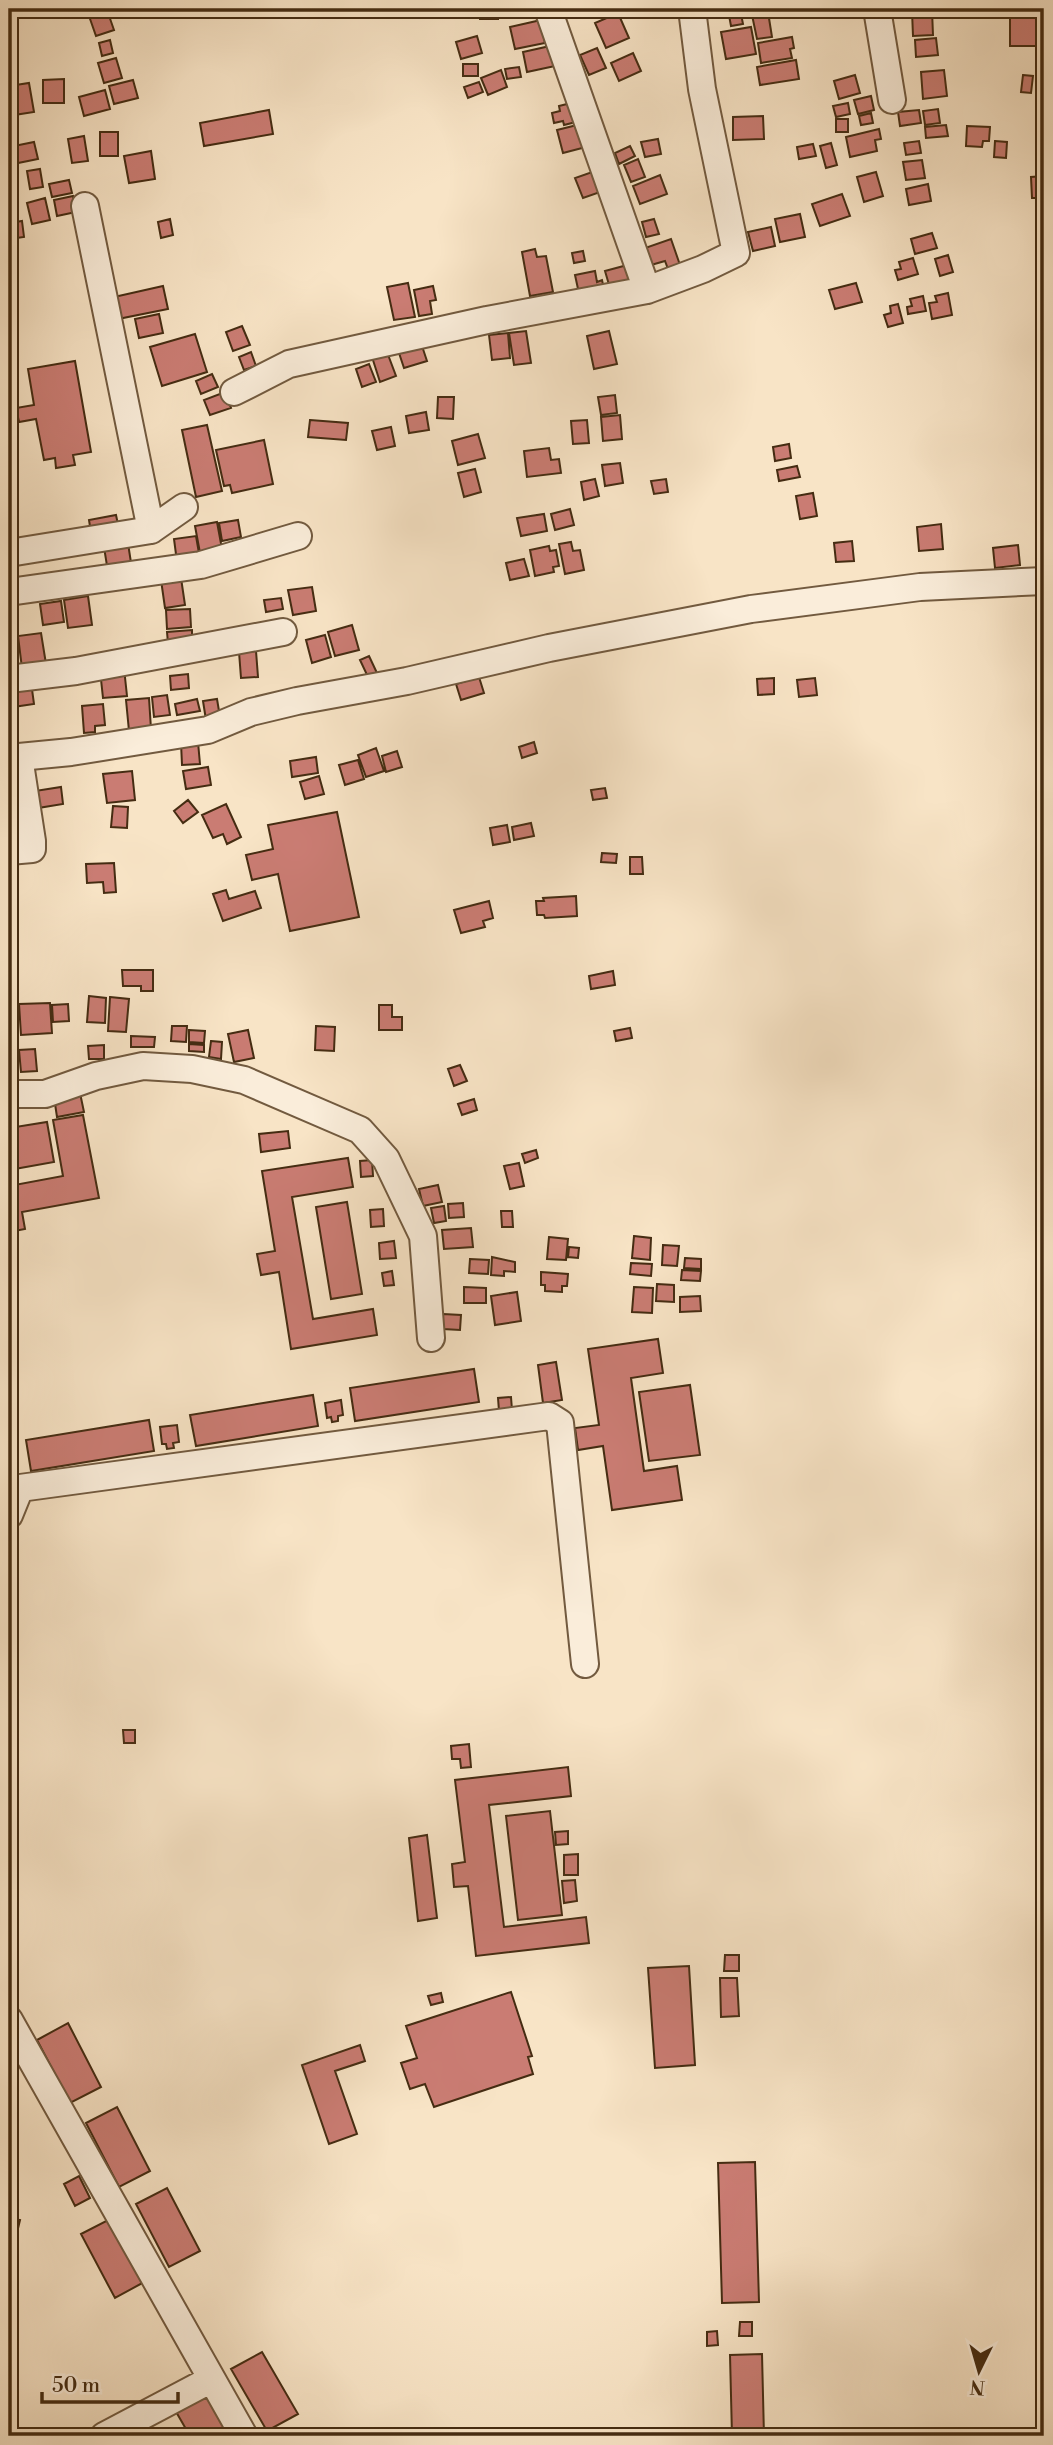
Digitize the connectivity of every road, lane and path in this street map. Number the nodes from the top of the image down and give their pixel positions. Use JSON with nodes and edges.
{"nodes":[{"id":1,"x":548,"y":9,"type":"edge"},
{"id":2,"x":692,"y":9,"type":"edge"},
{"id":3,"x":877,"y":9,"type":"edge"},
{"id":4,"x":892,"y":100,"type":"dead end"},
{"id":5,"x":85,"y":206,"type":"dead end"},
{"id":6,"x":647,"y":290,"type":"junction"},
{"id":7,"x":234,"y":392,"type":"dead end"},
{"id":8,"x":184,"y":506,"type":"dead end"},
{"id":9,"x":151,"y":530,"type":"junction"},
{"id":10,"x":298,"y":536,"type":"dead end"},
{"id":11,"x":9,"y":553,"type":"edge"},
{"id":12,"x":1044,"y":581,"type":"edge"},
{"id":13,"x":9,"y":592,"type":"edge"},
{"id":14,"x":283,"y":632,"type":"dead end"},
{"id":15,"x":9,"y":679,"type":"edge"},
{"id":16,"x":9,"y":852,"type":"edge"},
{"id":17,"x":9,"y":1094,"type":"edge"},
{"id":18,"x":430,"y":1338,"type":"dead end"},
{"id":19,"x":9,"y":1515,"type":"edge"},
{"id":20,"x":585,"y":1664,"type":"dead end"},
{"id":21,"x":9,"y":2020,"type":"edge"},
{"id":22,"x":210,"y":2380,"type":"junction"},
{"id":23,"x":104,"y":2436,"type":"edge"},
{"id":24,"x":244,"y":2436,"type":"edge"}],
"edges":[{"from":1,"to":6,"type":"street"},
{"from":2,"to":6,"type":"street"},
{"from":3,"to":4,"type":"street"},
{"from":5,"to":9,"type":"street"},
{"from":6,"to":7,"type":"street"},
{"from":8,"to":9,"type":"street"},
{"from":9,"to":11,"type":"street"},
{"from":10,"to":13,"type":"street"},
{"from":12,"to":16,"type":"street"},
{"from":14,"to":15,"type":"street"},
{"from":17,"to":18,"type":"street"},
{"from":19,"to":20,"type":"street"},
{"from":21,"to":22,"type":"street"},
{"from":22,"to":23,"type":"street"},
{"from":22,"to":24,"type":"street"}]}
